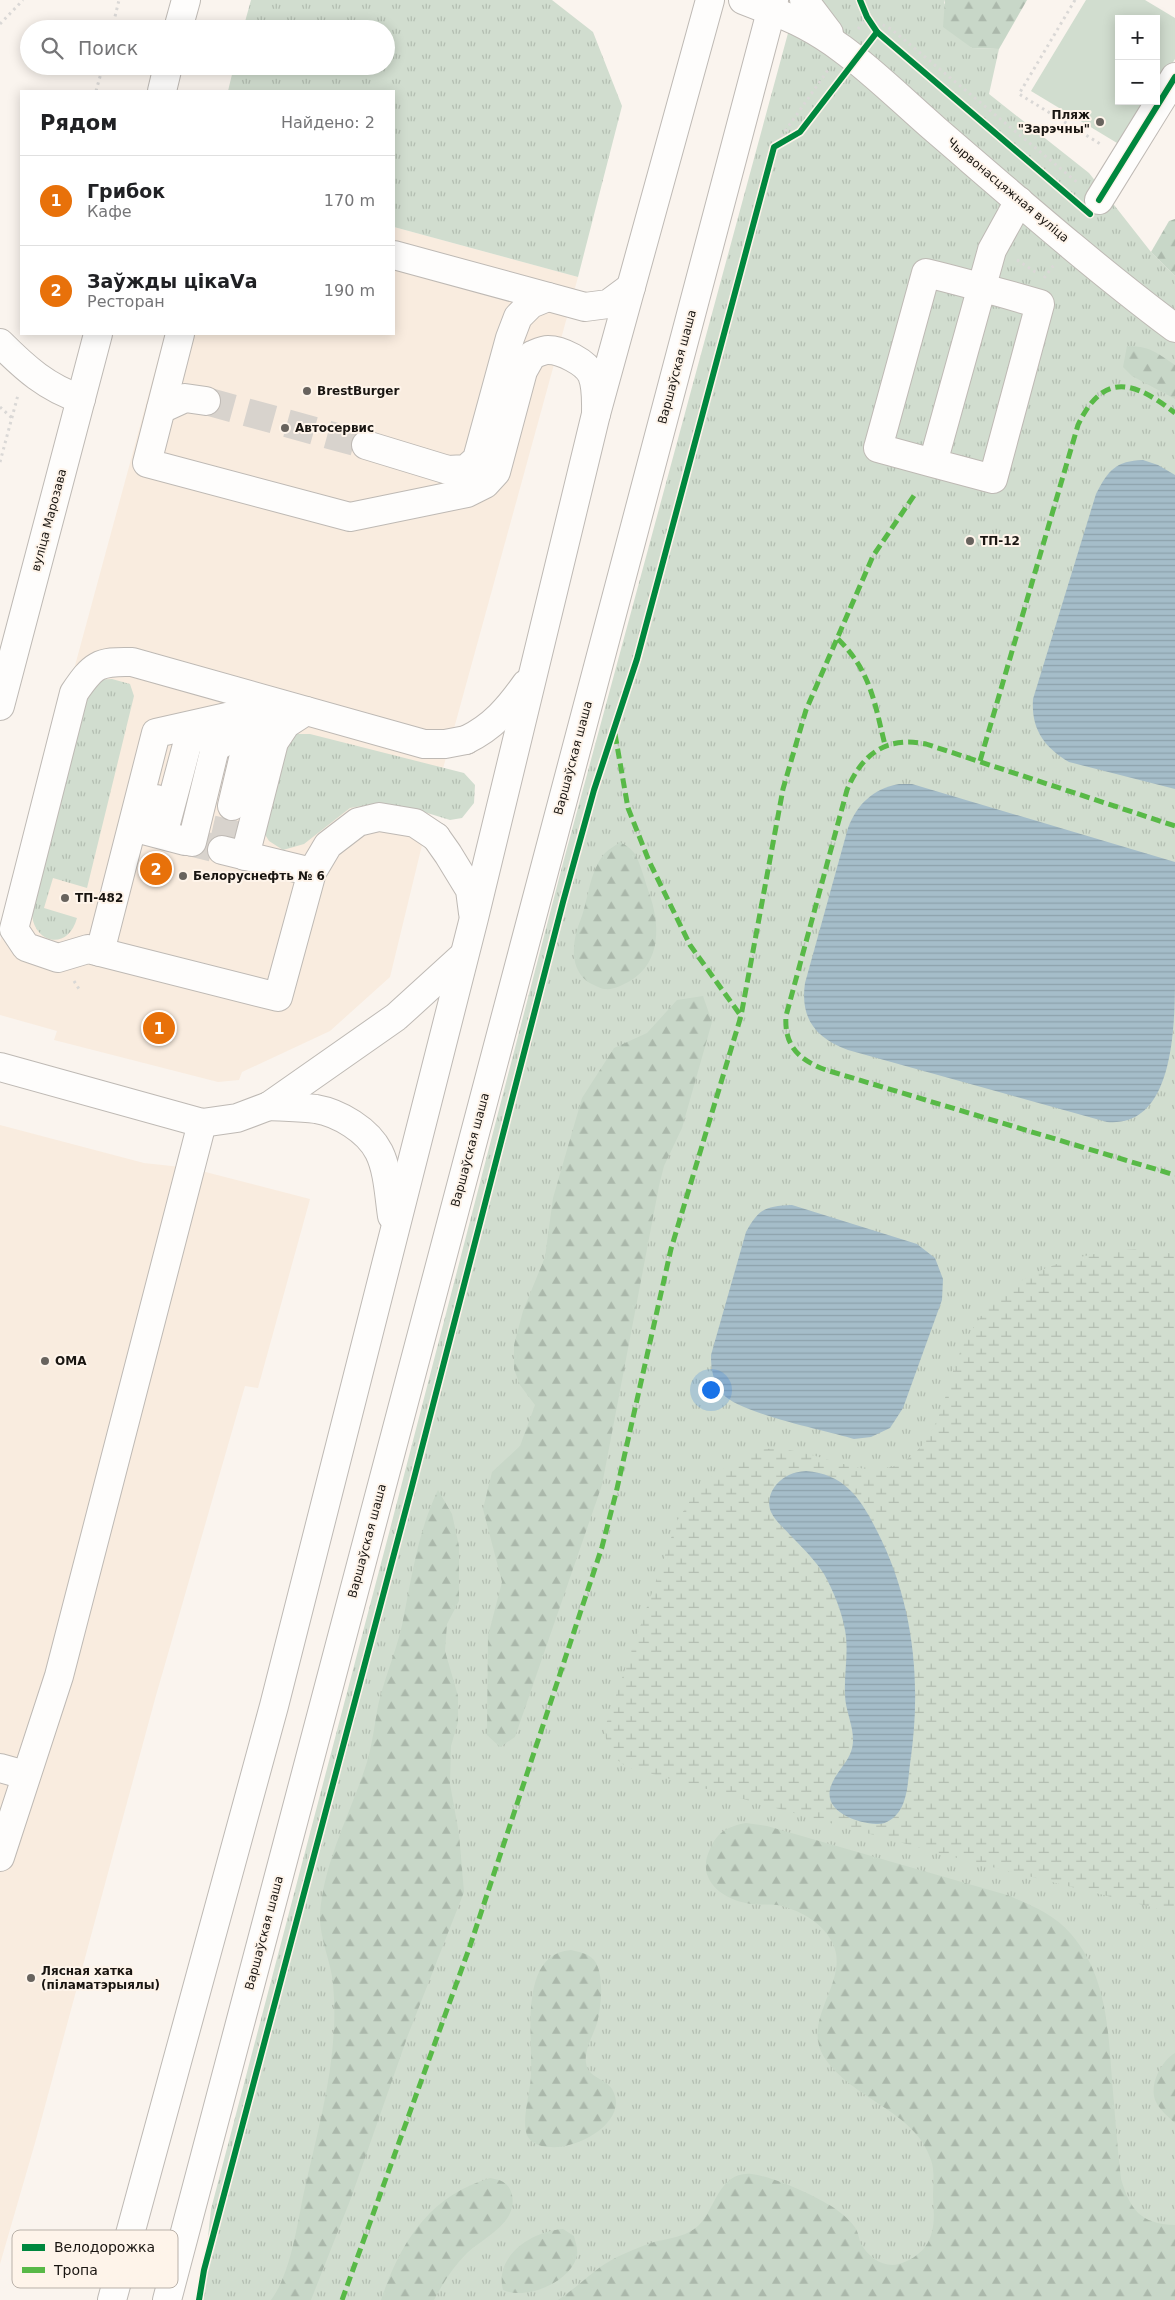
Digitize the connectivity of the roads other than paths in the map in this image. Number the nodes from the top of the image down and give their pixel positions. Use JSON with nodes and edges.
{"nodes":[{"id":1,"x":186,"y":0,"type":"edge"},
{"id":2,"x":710,"y":0,"type":"edge"},
{"id":3,"x":742,"y":0,"type":"edge"},
{"id":4,"x":804,"y":0,"type":"edge"},
{"id":5,"x":772,"y":6,"type":"edge"},
{"id":6,"x":180,"y":20,"type":"edge"},
{"id":7,"x":849,"y":55,"type":"junction"},
{"id":8,"x":166,"y":75,"type":"edge"},
{"id":9,"x":1175,"y":77,"type":"edge"},
{"id":10,"x":162,"y":90,"type":"edge"},
{"id":11,"x":1099,"y":200,"type":"dead end"},
{"id":12,"x":1019,"y":201,"type":"junction"},
{"id":13,"x":395,"y":254,"type":"edge"},
{"id":14,"x":630,"y":287,"type":"junction"},
{"id":15,"x":981,"y":287,"type":"junction"},
{"id":16,"x":548,"y":297,"type":"junction"},
{"id":17,"x":1175,"y":328,"type":"edge"},
{"id":18,"x":98,"y":335,"type":"edge"},
{"id":19,"x":180,"y":335,"type":"edge"},
{"id":20,"x":0,"y":343,"type":"edge"},
{"id":21,"x":81,"y":399,"type":"junction"},
{"id":22,"x":206,"y":401,"type":"tunnel mouth"},
{"id":23,"x":161,"y":409,"type":"junction"},
{"id":24,"x":596,"y":414,"type":"junction"},
{"id":25,"x":366,"y":446,"type":"tunnel mouth"},
{"id":26,"x":933,"y":462,"type":"junction"},
{"id":27,"x":533,"y":675,"type":"junction"},
{"id":28,"x":0,"y":706,"type":"edge"},
{"id":29,"x":295,"y":707,"type":"junction"},
{"id":30,"x":131,"y":780,"type":"dead end"},
{"id":31,"x":232,"y":806,"type":"tunnel mouth"},
{"id":32,"x":122,"y":819,"type":"dead end"},
{"id":33,"x":196,"y":843,"type":"junction"},
{"id":34,"x":312,"y":872,"type":"junction"},
{"id":35,"x":474,"y":918,"type":"junction"},
{"id":36,"x":94,"y":951,"type":"junction"},
{"id":37,"x":463,"y":956,"type":"junction"},
{"id":38,"x":0,"y":1067,"type":"edge"},
{"id":39,"x":269,"y":1106,"type":"junction"},
{"id":40,"x":202,"y":1123,"type":"junction"},
{"id":41,"x":394,"y":1229,"type":"junction"},
{"id":42,"x":13,"y":1772,"type":"edge"},
{"id":43,"x":0,"y":1857,"type":"edge"},
{"id":44,"x":131,"y":2230,"type":"edge"},
{"id":45,"x":178,"y":2258,"type":"edge"}],
"edges":[{"from":1,"to":6,"type":"main road"},
{"from":2,"to":14,"type":"main road"},
{"from":3,"to":5,"type":"main road","name":"Чырвонасцяжная вуліца"},
{"from":4,"to":7,"type":"main road","name":"Чырвонасцяжная вуліца"},
{"from":5,"to":7,"type":"main road","name":"Чырвонасцяжная вуліца"},
{"from":5,"to":45,"type":"main road","name":"Варшаўская шаша"},
{"from":7,"to":12,"type":"main road","name":"Чырвонасцяжная вуліца"},
{"from":8,"to":10,"type":"main road"},
{"from":9,"to":11,"type":"main road"},
{"from":12,"to":15,"type":"main road"},
{"from":12,"to":17,"type":"main road","name":"Чырвонасцяжная вуліца"},
{"from":13,"to":16,"type":"main road"},
{"from":14,"to":16,"type":"main road"},
{"from":14,"to":24,"type":"main road"},
{"from":15,"to":26,"type":"main road"},
{"from":15,"to":26,"type":"main road"},
{"from":15,"to":26,"type":"main road"},
{"from":16,"to":25,"type":"main road"},
{"from":18,"to":21,"type":"main road","name":"вуліца Марозава"},
{"from":19,"to":23,"type":"main road"},
{"from":20,"to":21,"type":"main road"},
{"from":21,"to":28,"type":"main road","name":"вуліца Марозава"},
{"from":22,"to":23,"type":"main road"},
{"from":23,"to":24,"type":"main road"},
{"from":24,"to":27,"type":"main road"},
{"from":27,"to":29,"type":"main road"},
{"from":27,"to":35,"type":"main road"},
{"from":29,"to":30,"type":"main road"},
{"from":29,"to":31,"type":"main road"},
{"from":29,"to":33,"type":"main road"},
{"from":29,"to":33,"type":"main road"},
{"from":29,"to":33,"type":"main road"},
{"from":29,"to":36,"type":"main road"},
{"from":29,"to":36,"type":"main road"},
{"from":32,"to":36,"type":"main road"},
{"from":33,"to":34,"type":"main road"},
{"from":34,"to":35,"type":"main road"},
{"from":34,"to":36,"type":"main road"},
{"from":35,"to":37,"type":"main road"},
{"from":37,"to":39,"type":"main road"},
{"from":37,"to":41,"type":"main road"},
{"from":38,"to":40,"type":"main road"},
{"from":39,"to":40,"type":"main road"},
{"from":39,"to":41,"type":"main road"},
{"from":40,"to":42,"type":"main road"},
{"from":41,"to":44,"type":"main road"},
{"from":42,"to":43,"type":"main road"}]}
